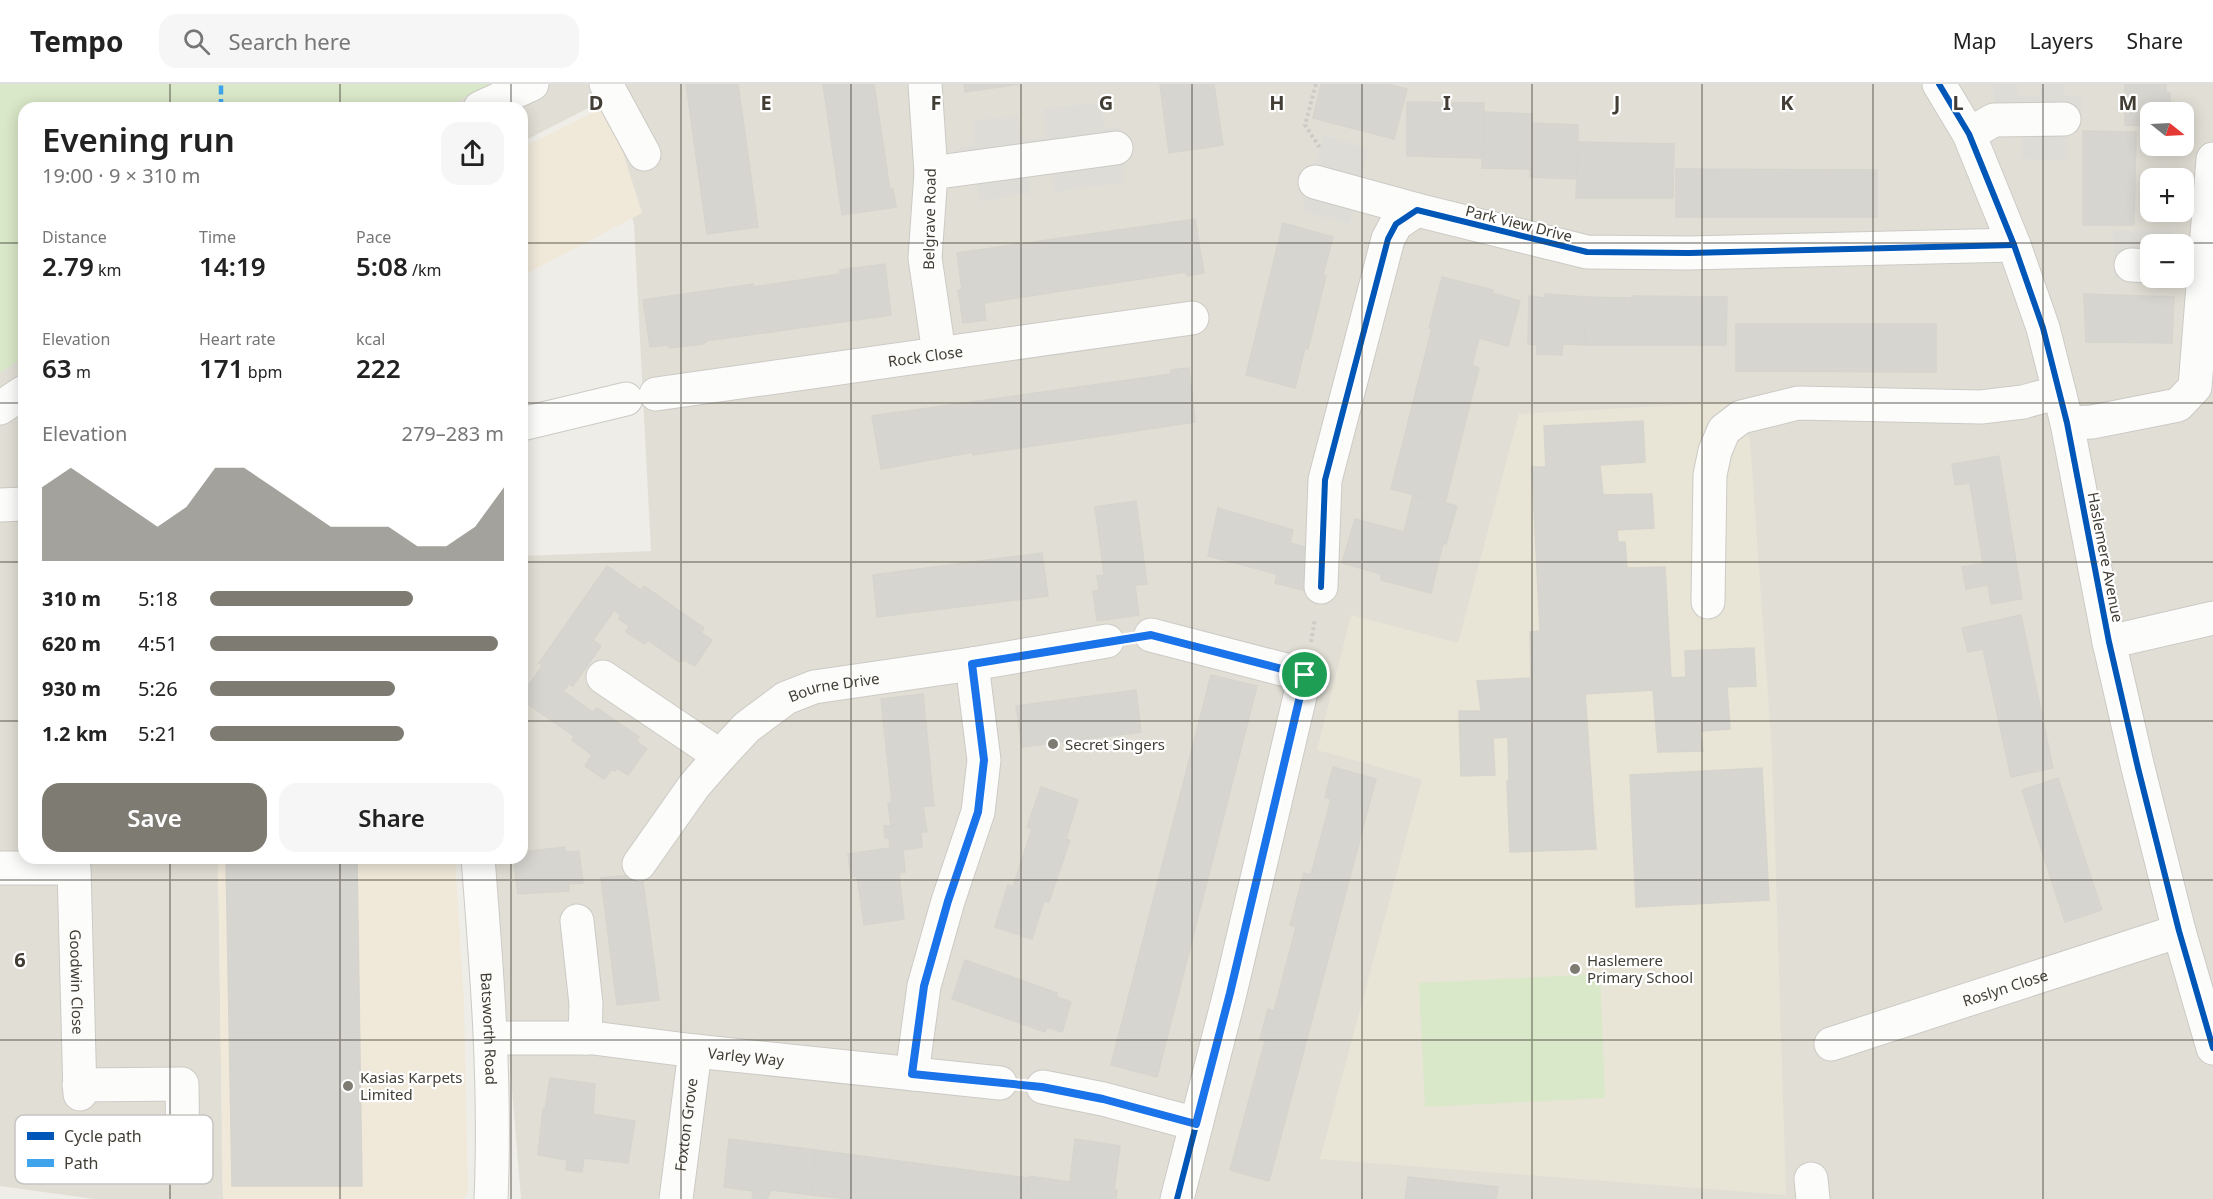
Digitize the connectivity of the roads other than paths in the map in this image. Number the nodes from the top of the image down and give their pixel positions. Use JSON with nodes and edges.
{"nodes":[{"id":1,"x":532,"y":84,"type":"edge"},
{"id":2,"x":606,"y":84,"type":"edge"},
{"id":3,"x":925,"y":84,"type":"edge"},
{"id":4,"x":1939,"y":84,"type":"edge"},
{"id":5,"x":493,"y":102,"type":"edge"},
{"id":6,"x":2064,"y":119,"type":"dead end"},
{"id":7,"x":1969,"y":134,"type":"junction"},
{"id":8,"x":1116,"y":148,"type":"dead end"},
{"id":9,"x":644,"y":154,"type":"dead end"},
{"id":10,"x":2213,"y":159,"type":"edge"},
{"id":11,"x":932,"y":173,"type":"junction"},
{"id":12,"x":1315,"y":182,"type":"dead end"},
{"id":13,"x":1417,"y":210,"type":"junction"},
{"id":14,"x":2014,"y":245,"type":"junction"},
{"id":15,"x":2194,"y":269,"type":"edge"},
{"id":16,"x":1192,"y":318,"type":"dead end"},
{"id":17,"x":939,"y":353,"type":"junction"},
{"id":18,"x":2059,"y":392,"type":"junction"},
{"id":19,"x":18,"y":396,"type":"edge"},
{"id":20,"x":0,"y":408,"type":"edge"},
{"id":21,"x":528,"y":423,"type":"edge"},
{"id":22,"x":2067,"y":423,"type":"junction"},
{"id":23,"x":18,"y":504,"type":"edge"},
{"id":24,"x":0,"y":505,"type":"edge"},
{"id":25,"x":1321,"y":587,"type":"road end"},
{"id":26,"x":1708,"y":603,"type":"dead end"},
{"id":27,"x":2213,"y":618,"type":"edge"},
{"id":28,"x":1151,"y":635,"type":"dead end"},
{"id":29,"x":1107,"y":641,"type":"dead end"},
{"id":30,"x":2109,"y":642,"type":"junction"},
{"id":31,"x":972,"y":664,"type":"junction"},
{"id":32,"x":603,"y":677,"type":"dead end"},
{"id":33,"x":720,"y":756,"type":"junction"},
{"id":34,"x":59,"y":864,"type":"edge"},
{"id":35,"x":74,"y":864,"type":"edge"},
{"id":36,"x":478,"y":864,"type":"edge"},
{"id":37,"x":639,"y":864,"type":"dead end"},
{"id":38,"x":0,"y":868,"type":"edge"},
{"id":39,"x":577,"y":921,"type":"dead end"},
{"id":40,"x":2179,"y":931,"type":"junction"},
{"id":41,"x":492,"y":1038,"type":"junction"},
{"id":42,"x":585,"y":1038,"type":"junction"},
{"id":43,"x":1831,"y":1044,"type":"dead end"},
{"id":44,"x":2213,"y":1048,"type":"edge"},
{"id":45,"x":695,"y":1052,"type":"junction"},
{"id":46,"x":912,"y":1074,"type":"junction"},
{"id":47,"x":1000,"y":1083,"type":"dead end"},
{"id":48,"x":1042,"y":1087,"type":"dead end"},
{"id":49,"x":182,"y":1115,"type":"edge"},
{"id":50,"x":1196,"y":1124,"type":"junction"},
{"id":51,"x":491,"y":1199,"type":"edge"},
{"id":52,"x":676,"y":1199,"type":"edge"},
{"id":53,"x":1177,"y":1199,"type":"edge"}],
"edges":[{"from":1,"to":5,"type":"street"},
{"from":2,"to":9,"type":"street"},
{"from":3,"to":11,"type":"street","name":"Belgrave Road"},
{"from":4,"to":7,"type":"street","name":"Haslemere Avenue"},
{"from":6,"to":7,"type":"street"},
{"from":7,"to":14,"type":"street","name":"Haslemere Avenue"},
{"from":8,"to":11,"type":"street"},
{"from":10,"to":15,"type":"street"},
{"from":11,"to":17,"type":"street","name":"Belgrave Road"},
{"from":12,"to":13,"type":"street","name":"Park View Drive"},
{"from":13,"to":14,"type":"street","name":"Park View Drive"},
{"from":13,"to":25,"type":"street"},
{"from":14,"to":18,"type":"street","name":"Haslemere Avenue"},
{"from":15,"to":22,"type":"street"},
{"from":16,"to":17,"type":"street","name":"Rock Close"},
{"from":17,"to":21,"type":"street","name":"Rock Close"},
{"from":18,"to":22,"type":"street","name":"Haslemere Avenue"},
{"from":18,"to":26,"type":"street"},
{"from":19,"to":20,"type":"street"},
{"from":22,"to":30,"type":"street","name":"Haslemere Avenue"},
{"from":23,"to":24,"type":"street"},
{"from":27,"to":30,"type":"street"},
{"from":28,"to":50,"type":"street"},
{"from":29,"to":31,"type":"street","name":"Bourne Drive"},
{"from":30,"to":40,"type":"street","name":"Haslemere Avenue"},
{"from":31,"to":33,"type":"street","name":"Bourne Drive"},
{"from":31,"to":46,"type":"street"},
{"from":32,"to":33,"type":"street"},
{"from":33,"to":37,"type":"street","name":"Bourne Drive"},
{"from":34,"to":38,"type":"street","name":"Goodwin Close"},
{"from":35,"to":49,"type":"street","name":"Goodwin Close"},
{"from":36,"to":41,"type":"street","name":"Batsworth Road"},
{"from":39,"to":42,"type":"street"},
{"from":40,"to":43,"type":"street","name":"Roslyn Close"},
{"from":40,"to":44,"type":"street","name":"Haslemere Avenue"},
{"from":41,"to":42,"type":"street","name":"Varley Way"},
{"from":41,"to":51,"type":"street","name":"Batsworth Road"},
{"from":42,"to":45,"type":"street","name":"Varley Way"},
{"from":45,"to":46,"type":"street","name":"Varley Way"},
{"from":45,"to":52,"type":"street","name":"Foxton Grove"},
{"from":46,"to":47,"type":"street","name":"Varley Way"},
{"from":48,"to":50,"type":"street"},
{"from":50,"to":53,"type":"street"}]}
